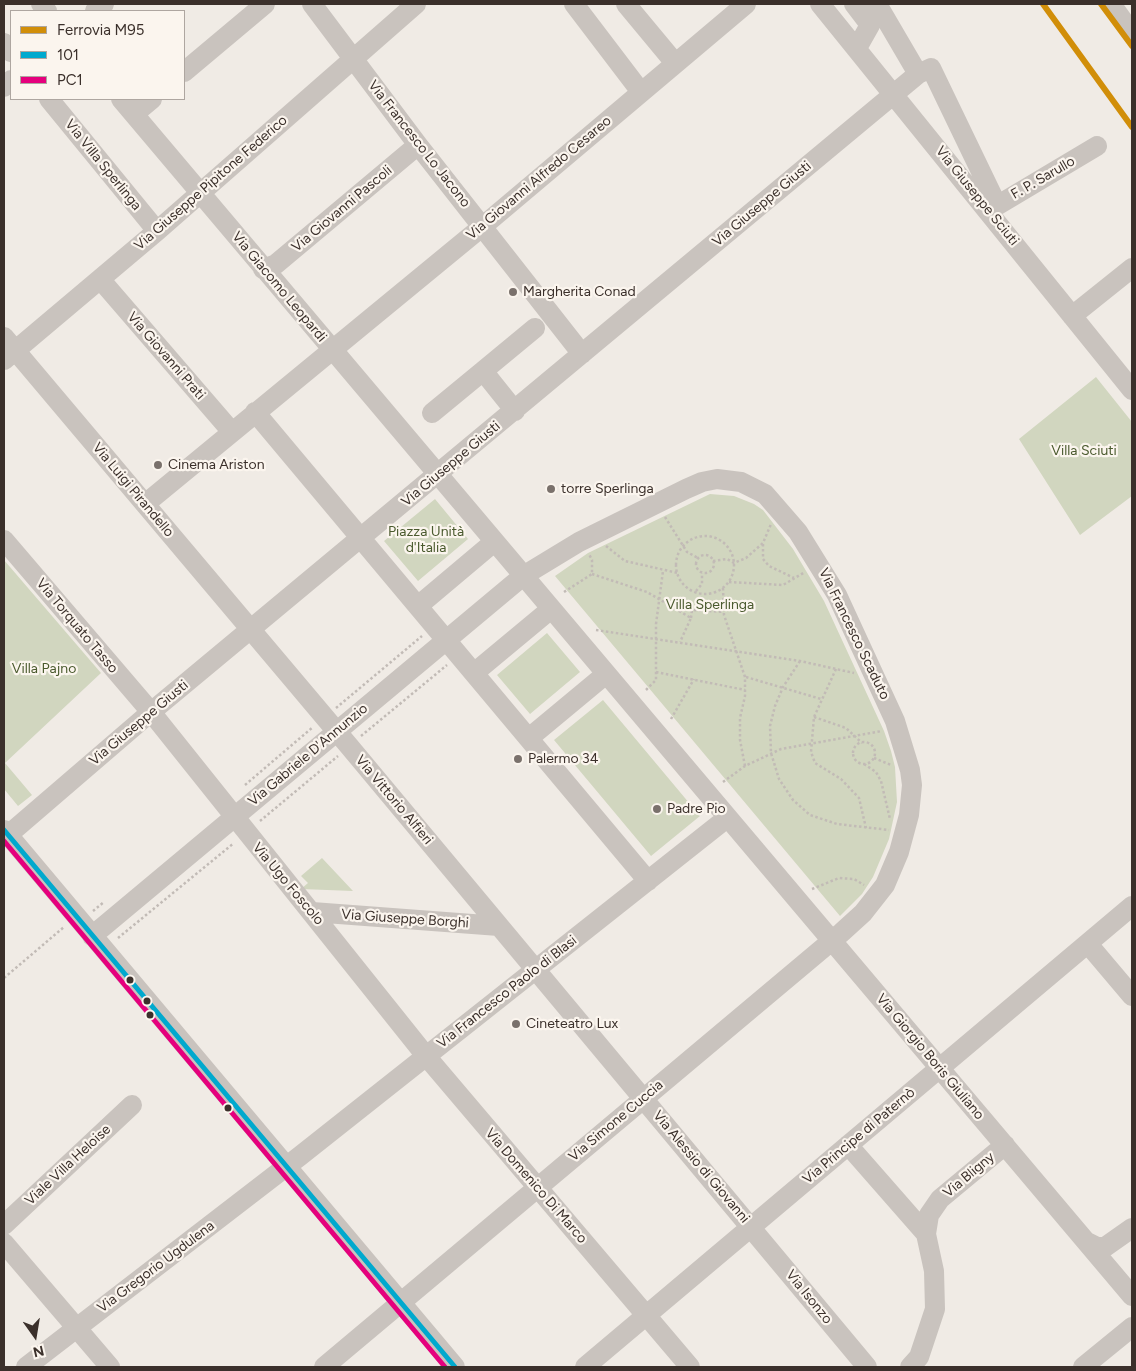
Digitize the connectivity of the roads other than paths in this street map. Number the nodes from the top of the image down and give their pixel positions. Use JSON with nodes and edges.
{"nodes":[{"id":1,"x":265,"y":4,"type":"edge"},
{"id":2,"x":312,"y":4,"type":"edge"},
{"id":3,"x":416,"y":4,"type":"edge"},
{"id":4,"x":574,"y":4,"type":"edge"},
{"id":5,"x":626,"y":4,"type":"edge"},
{"id":6,"x":746,"y":4,"type":"edge"},
{"id":7,"x":820,"y":4,"type":"edge"},
{"id":8,"x":854,"y":4,"type":"edge"},
{"id":9,"x":877,"y":4,"type":"edge"},
{"id":10,"x":1111,"y":4,"type":"edge"},
{"id":11,"x":1132,"y":34,"type":"edge"},
{"id":12,"x":857,"y":48,"type":"junction"},
{"id":13,"x":353,"y":59,"type":"junction"},
{"id":14,"x":675,"y":63,"type":"junction"},
{"id":15,"x":185,"y":71,"type":"edge"},
{"id":16,"x":918,"y":74,"type":"junction"},
{"id":17,"x":641,"y":92,"type":"junction"},
{"id":18,"x":894,"y":94,"type":"junction"},
{"id":19,"x":50,"y":100,"type":"edge"},
{"id":20,"x":121,"y":100,"type":"edge"},
{"id":21,"x":151,"y":100,"type":"edge"},
{"id":22,"x":134,"y":114,"type":"junction"},
{"id":23,"x":418,"y":145,"type":"junction"},
{"id":24,"x":1097,"y":146,"type":"dead end"},
{"id":25,"x":200,"y":193,"type":"junction"},
{"id":26,"x":992,"y":208,"type":"junction"},
{"id":27,"x":483,"y":226,"type":"junction"},
{"id":28,"x":157,"y":231,"type":"junction"},
{"id":29,"x":1132,"y":268,"type":"edge"},
{"id":30,"x":263,"y":269,"type":"junction"},
{"id":31,"x":100,"y":280,"type":"junction"},
{"id":32,"x":1072,"y":316,"type":"junction"},
{"id":33,"x":535,"y":328,"type":"dead end"},
{"id":34,"x":8,"y":349,"type":"edge"},
{"id":35,"x":332,"y":350,"type":"junction"},
{"id":36,"x":582,"y":354,"type":"junction"},
{"id":37,"x":482,"y":372,"type":"junction"},
{"id":38,"x":1132,"y":390,"type":"edge"},
{"id":39,"x":515,"y":411,"type":"junction"},
{"id":40,"x":255,"y":412,"type":"junction"},
{"id":41,"x":432,"y":413,"type":"dead end"},
{"id":42,"x":232,"y":432,"type":"junction"},
{"id":43,"x":438,"y":475,"type":"junction"},
{"id":44,"x":145,"y":504,"type":"junction"},
{"id":45,"x":361,"y":539,"type":"junction"},
{"id":46,"x":4,"y":540,"type":"edge"},
{"id":47,"x":494,"y":542,"type":"junction"},
{"id":48,"x":523,"y":576,"type":"junction"},
{"id":49,"x":418,"y":606,"type":"junction"},
{"id":50,"x":551,"y":609,"type":"junction"},
{"id":51,"x":250,"y":631,"type":"junction"},
{"id":52,"x":447,"y":640,"type":"junction"},
{"id":53,"x":474,"y":673,"type":"junction"},
{"id":54,"x":606,"y":674,"type":"junction"},
{"id":55,"x":150,"y":712,"type":"junction"},
{"id":56,"x":330,"y":725,"type":"junction"},
{"id":57,"x":529,"y":738,"type":"junction"},
{"id":58,"x":234,"y":818,"type":"junction"},
{"id":59,"x":728,"y":818,"type":"junction"},
{"id":60,"x":6,"y":832,"type":"edge"},
{"id":61,"x":648,"y":881,"type":"junction"},
{"id":62,"x":1132,"y":906,"type":"edge"},
{"id":63,"x":312,"y":912,"type":"junction"},
{"id":64,"x":499,"y":926,"type":"junction"},
{"id":65,"x":92,"y":936,"type":"junction"},
{"id":66,"x":831,"y":941,"type":"junction"},
{"id":67,"x":1088,"y":944,"type":"junction"},
{"id":68,"x":536,"y":970,"type":"junction"},
{"id":69,"x":1132,"y":996,"type":"edge"},
{"id":70,"x":426,"y":1056,"type":"junction"},
{"id":71,"x":939,"y":1068,"type":"junction"},
{"id":72,"x":643,"y":1098,"type":"junction"},
{"id":73,"x":132,"y":1105,"type":"dead end"},
{"id":74,"x":848,"y":1145,"type":"junction"},
{"id":75,"x":1005,"y":1145,"type":"junction"},
{"id":76,"x":287,"y":1167,"type":"junction"},
{"id":77,"x":536,"y":1187,"type":"junction"},
{"id":78,"x":4,"y":1225,"type":"edge"},
{"id":79,"x":751,"y":1227,"type":"junction"},
{"id":80,"x":1132,"y":1228,"type":"edge"},
{"id":81,"x":926,"y":1234,"type":"junction"},
{"id":82,"x":1087,"y":1242,"type":"junction"},
{"id":83,"x":4,"y":1243,"type":"edge"},
{"id":84,"x":1132,"y":1296,"type":"edge"},
{"id":85,"x":401,"y":1302,"type":"junction"},
{"id":86,"x":648,"y":1314,"type":"junction"},
{"id":87,"x":1132,"y":1327,"type":"edge"},
{"id":88,"x":77,"y":1328,"type":"junction"},
{"id":89,"x":26,"y":1367,"type":"edge"},
{"id":90,"x":110,"y":1367,"type":"edge"},
{"id":91,"x":324,"y":1367,"type":"edge"},
{"id":92,"x":455,"y":1367,"type":"edge"},
{"id":93,"x":585,"y":1367,"type":"edge"},
{"id":94,"x":690,"y":1367,"type":"edge"},
{"id":95,"x":867,"y":1367,"type":"edge"},
{"id":96,"x":910,"y":1367,"type":"edge"},
{"id":97,"x":1083,"y":1367,"type":"edge"}],
"edges":[{"from":1,"to":15,"type":"street"},
{"from":2,"to":13,"type":"street","name":"Via Francesco Lo Jacono"},
{"from":3,"to":13,"type":"street","name":"Via Giuseppe Pipitone Federico"},
{"from":4,"to":17,"type":"street"},
{"from":5,"to":14,"type":"street"},
{"from":6,"to":14,"type":"street","name":"Via Giovanni Alfredo Cesareo"},
{"from":7,"to":12,"type":"street","name":"Via Giuseppe Sciuti"},
{"from":8,"to":12,"type":"street"},
{"from":9,"to":16,"type":"street"},
{"from":10,"to":11,"type":"street"},
{"from":12,"to":18,"type":"street","name":"Via Giuseppe Sciuti"},
{"from":13,"to":23,"type":"street","name":"Via Francesco Lo Jacono"},
{"from":13,"to":25,"type":"street","name":"Via Giuseppe Pipitone Federico"},
{"from":14,"to":17,"type":"street","name":"Via Giovanni Alfredo Cesareo"},
{"from":16,"to":18,"type":"street","name":"Via Giuseppe Giusti"},
{"from":16,"to":26,"type":"street"},
{"from":17,"to":27,"type":"street","name":"Via Giovanni Alfredo Cesareo"},
{"from":18,"to":26,"type":"street","name":"Via Giuseppe Sciuti"},
{"from":18,"to":36,"type":"street","name":"Via Giuseppe Giusti"},
{"from":19,"to":28,"type":"street","name":"Via Villa Sperlinga"},
{"from":20,"to":22,"type":"street","name":"Via Giacomo Leopardi"},
{"from":21,"to":22,"type":"street"},
{"from":22,"to":25,"type":"street","name":"Via Giacomo Leopardi"},
{"from":23,"to":27,"type":"street","name":"Via Francesco Lo Jacono"},
{"from":23,"to":30,"type":"street","name":"Via Giovanni Pascoli"},
{"from":24,"to":26,"type":"street","name":"F. P. Sarullo"},
{"from":25,"to":28,"type":"street","name":"Via Giuseppe Pipitone Federico"},
{"from":25,"to":30,"type":"street","name":"Via Giacomo Leopardi"},
{"from":26,"to":32,"type":"street","name":"Via Giuseppe Sciuti"},
{"from":27,"to":35,"type":"street","name":"Via Giovanni Alfredo Cesareo"},
{"from":27,"to":36,"type":"street","name":"Via Francesco Lo Jacono"},
{"from":28,"to":31,"type":"street","name":"Via Giuseppe Pipitone Federico"},
{"from":29,"to":32,"type":"street"},
{"from":30,"to":35,"type":"street","name":"Via Giacomo Leopardi"},
{"from":31,"to":34,"type":"street","name":"Via Giuseppe Pipitone Federico"},
{"from":31,"to":42,"type":"street","name":"Via Giovanni Prati"},
{"from":32,"to":38,"type":"street","name":"Via Giuseppe Sciuti"},
{"from":33,"to":37,"type":"street"},
{"from":34,"to":44,"type":"street","name":"Via Luigi Pirandello"},
{"from":35,"to":40,"type":"street","name":"Via Giovanni Alfredo Cesareo"},
{"from":35,"to":43,"type":"street","name":"Via Giacomo Leopardi"},
{"from":36,"to":39,"type":"street","name":"Via Giuseppe Giusti"},
{"from":37,"to":39,"type":"street"},
{"from":37,"to":41,"type":"street"},
{"from":39,"to":43,"type":"street","name":"Via Giuseppe Giusti"},
{"from":40,"to":42,"type":"street","name":"Via Giovanni Alfredo Cesareo"},
{"from":40,"to":45,"type":"street"},
{"from":42,"to":44,"type":"street","name":"Via Giovanni Alfredo Cesareo"},
{"from":43,"to":45,"type":"street","name":"Via Giuseppe Giusti"},
{"from":43,"to":47,"type":"street"},
{"from":44,"to":51,"type":"street","name":"Via Luigi Pirandello"},
{"from":45,"to":49,"type":"street"},
{"from":45,"to":51,"type":"street","name":"Via Giuseppe Giusti"},
{"from":46,"to":55,"type":"street","name":"Via Torquato Tasso"},
{"from":47,"to":48,"type":"street"},
{"from":47,"to":49,"type":"street"},
{"from":48,"to":50,"type":"street"},
{"from":48,"to":52,"type":"street","name":"Via Gabriele D'Annunzio"},
{"from":48,"to":66,"type":"street","name":"Via Francesco Scaduto"},
{"from":49,"to":52,"type":"street"},
{"from":50,"to":53,"type":"street"},
{"from":50,"to":54,"type":"street"},
{"from":51,"to":55,"type":"street","name":"Via Giuseppe Giusti"},
{"from":51,"to":56,"type":"street","name":"Via Vittorio Alfieri"},
{"from":52,"to":53,"type":"street"},
{"from":52,"to":56,"type":"street","name":"Via Gabriele D'Annunzio"},
{"from":53,"to":57,"type":"street"},
{"from":54,"to":57,"type":"street"},
{"from":54,"to":59,"type":"street"},
{"from":55,"to":58,"type":"street","name":"Via Ugo Foscolo"},
{"from":55,"to":60,"type":"street","name":"Via Giuseppe Giusti"},
{"from":56,"to":58,"type":"street","name":"Via Gabriele D'Annunzio"},
{"from":56,"to":64,"type":"street","name":"Via Vittorio Alfieri"},
{"from":57,"to":61,"type":"street"},
{"from":58,"to":63,"type":"street","name":"Via Ugo Foscolo"},
{"from":58,"to":65,"type":"street","name":"Via Gabriele D'Annunzio"},
{"from":59,"to":61,"type":"street","name":"Via Francesco Paolo di Blasi"},
{"from":59,"to":66,"type":"street","name":"Via Giorgio Boris Giuliano"},
{"from":60,"to":65,"type":"street"},
{"from":61,"to":68,"type":"street","name":"Via Francesco Paolo di Blasi"},
{"from":62,"to":67,"type":"street","name":"Via Principe di Paternò"},
{"from":63,"to":64,"type":"street","name":"Via Giuseppe Borghi"},
{"from":63,"to":70,"type":"street","name":"Via Ugo Foscolo"},
{"from":64,"to":68,"type":"street","name":"Via Vittorio Alfieri"},
{"from":65,"to":76,"type":"street"},
{"from":66,"to":71,"type":"street","name":"Via Giorgio Boris Giuliano"},
{"from":66,"to":72,"type":"street","name":"Via Simone Cuccia"},
{"from":67,"to":69,"type":"street"},
{"from":67,"to":71,"type":"street","name":"Via Principe di Paternò"},
{"from":68,"to":70,"type":"street","name":"Via Francesco Paolo di Blasi"},
{"from":68,"to":72,"type":"street","name":"Via Alessio di Giovanni"},
{"from":70,"to":76,"type":"street","name":"Via Francesco Paolo di Blasi"},
{"from":70,"to":77,"type":"street","name":"Via Domenico Di Marco"},
{"from":71,"to":74,"type":"street","name":"Via Principe di Paternò"},
{"from":71,"to":75,"type":"street","name":"Via Giorgio Boris Giuliano"},
{"from":72,"to":77,"type":"street","name":"Via Simone Cuccia"},
{"from":72,"to":79,"type":"street","name":"Via Alessio di Giovanni"},
{"from":73,"to":78,"type":"street","name":"Viale Villa Heloise"},
{"from":74,"to":79,"type":"street","name":"Via Principe di Paternò"},
{"from":74,"to":81,"type":"street"},
{"from":75,"to":81,"type":"street","name":"Via Bligny"},
{"from":75,"to":82,"type":"street","name":"Via Giorgio Boris Giuliano"},
{"from":76,"to":85,"type":"street"},
{"from":76,"to":88,"type":"street","name":"Via Gregorio Ugdulena"},
{"from":77,"to":85,"type":"street","name":"Via Simone Cuccia"},
{"from":77,"to":86,"type":"street","name":"Via Domenico Di Marco"},
{"from":79,"to":86,"type":"street","name":"Via Principe di Paternò"},
{"from":79,"to":95,"type":"street","name":"Via Isonzo"},
{"from":80,"to":82,"type":"street"},
{"from":81,"to":96,"type":"street"},
{"from":82,"to":84,"type":"street","name":"Via Giorgio Boris Giuliano"},
{"from":83,"to":88,"type":"street"},
{"from":85,"to":91,"type":"street","name":"Via Simone Cuccia"},
{"from":85,"to":92,"type":"street"},
{"from":86,"to":93,"type":"street","name":"Via Principe di Paternò"},
{"from":86,"to":94,"type":"street","name":"Via Domenico Di Marco"},
{"from":87,"to":97,"type":"street"},
{"from":88,"to":89,"type":"street","name":"Via Gregorio Ugdulena"},
{"from":88,"to":90,"type":"street"}]}
